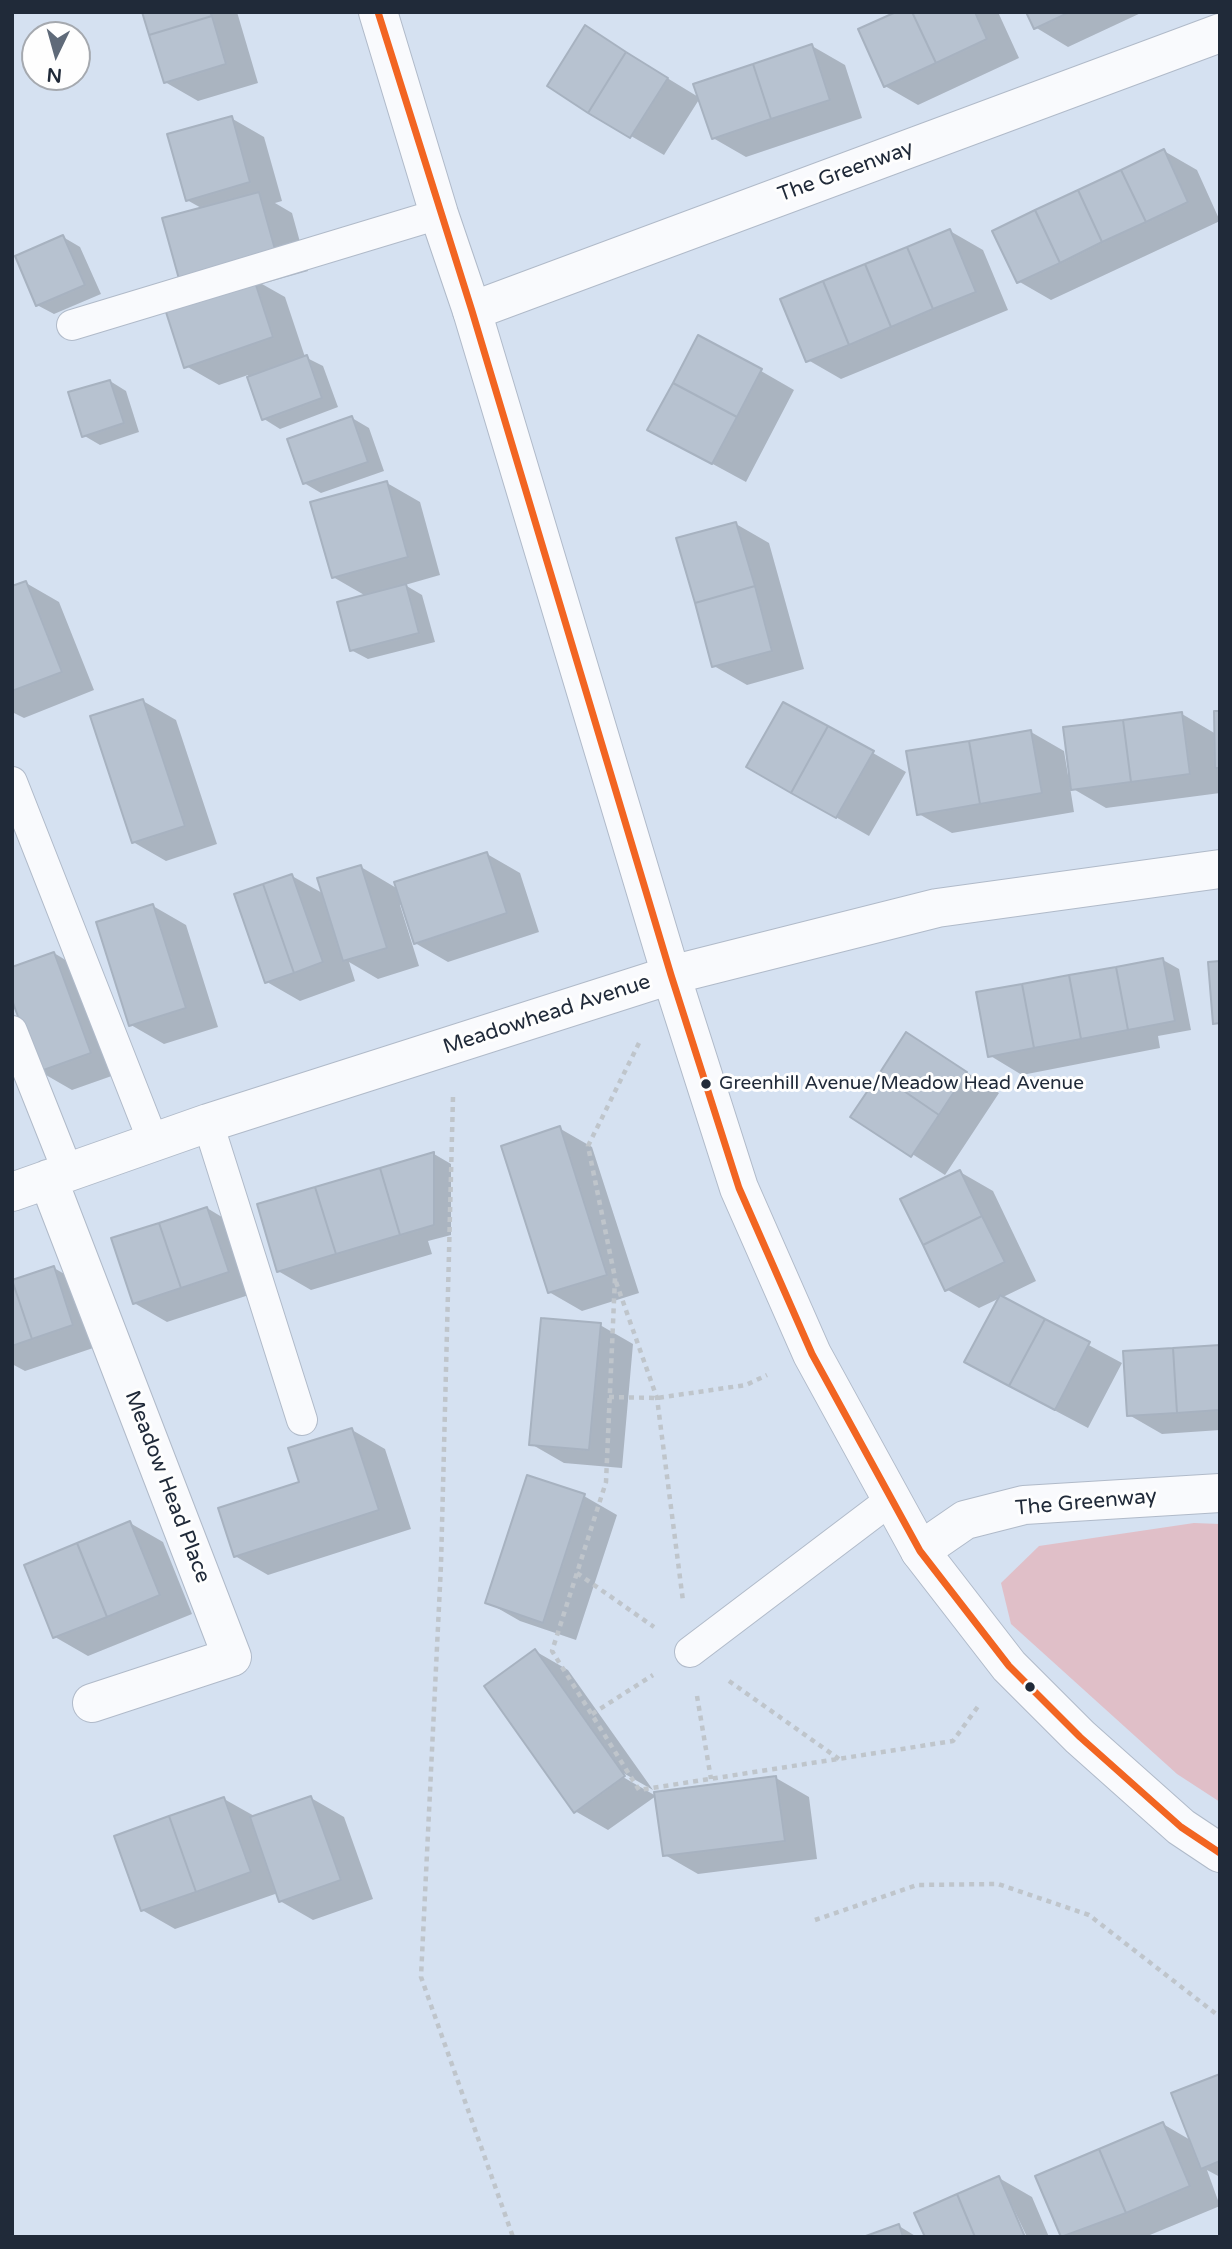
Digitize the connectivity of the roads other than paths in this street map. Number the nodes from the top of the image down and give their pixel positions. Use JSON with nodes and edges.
{"nodes":[{"id":1,"x":378,"y":12,"type":"edge"},
{"id":2,"x":1220,"y":33,"type":"edge"},
{"id":3,"x":439,"y":214,"type":"junction"},
{"id":4,"x":472,"y":311,"type":"junction"},
{"id":5,"x":72,"y":325,"type":"dead end"},
{"id":6,"x":12,"y":782,"type":"edge"},
{"id":7,"x":1220,"y":869,"type":"edge"},
{"id":8,"x":671,"y":975,"type":"junction"},
{"id":9,"x":12,"y":1031,"type":"edge"},
{"id":10,"x":208,"y":1123,"type":"junction"},
{"id":11,"x":153,"y":1142,"type":"junction"},
{"id":12,"x":58,"y":1175,"type":"junction"},
{"id":13,"x":12,"y":1192,"type":"edge"},
{"id":14,"x":302,"y":1419,"type":"dead end"},
{"id":15,"x":1220,"y":1493,"type":"edge"},
{"id":16,"x":892,"y":1499,"type":"junction"},
{"id":17,"x":920,"y":1550,"type":"junction"},
{"id":18,"x":690,"y":1652,"type":"road end"},
{"id":19,"x":92,"y":1703,"type":"dead end"},
{"id":20,"x":1220,"y":1853,"type":"edge"}],
"edges":[{"from":1,"to":3,"type":"street"},
{"from":2,"to":4,"type":"street","name":"The Greenway"},
{"from":3,"to":4,"type":"street"},
{"from":3,"to":5,"type":"lane"},
{"from":4,"to":8,"type":"street"},
{"from":6,"to":11,"type":"lane"},
{"from":7,"to":8,"type":"street","name":"Meadowhead Avenue"},
{"from":8,"to":10,"type":"street","name":"Meadowhead Avenue"},
{"from":8,"to":16,"type":"street"},
{"from":9,"to":12,"type":"lane"},
{"from":10,"to":11,"type":"street","name":"Meadowhead Avenue"},
{"from":10,"to":14,"type":"lane"},
{"from":11,"to":12,"type":"street","name":"Meadowhead Avenue"},
{"from":12,"to":13,"type":"street","name":"Meadowhead Avenue"},
{"from":12,"to":19,"type":"street","name":"Meadow Head Place"},
{"from":15,"to":17,"type":"street","name":"The Greenway"},
{"from":16,"to":17,"type":"street"},
{"from":16,"to":18,"type":"lane"},
{"from":17,"to":20,"type":"street"}]}
